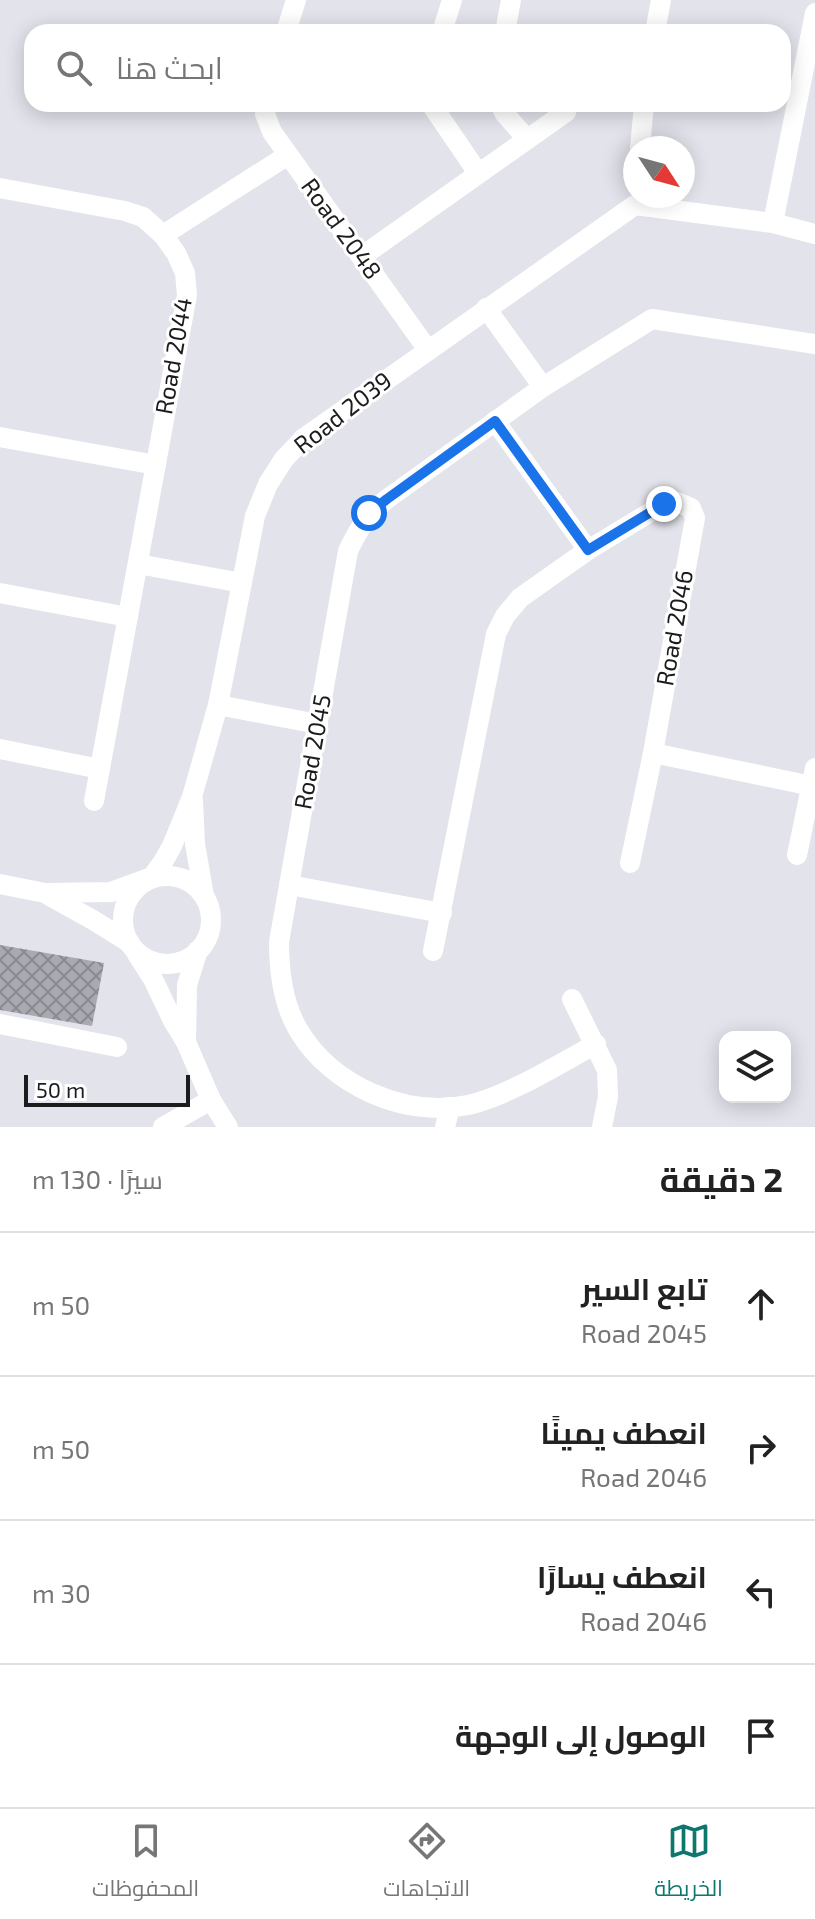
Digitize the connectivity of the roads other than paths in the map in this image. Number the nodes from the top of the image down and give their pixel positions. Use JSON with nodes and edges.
{"nodes":[{"id":1,"x":296,"y":0,"type":"edge"},
{"id":2,"x":452,"y":0,"type":"edge"},
{"id":3,"x":511,"y":0,"type":"edge"},
{"id":4,"x":661,"y":0,"type":"edge"},
{"id":5,"x":815,"y":13,"type":"edge"},
{"id":6,"x":288,"y":24,"type":"edge"},
{"id":7,"x":444,"y":24,"type":"edge"},
{"id":8,"x":506,"y":24,"type":"edge"},
{"id":9,"x":656,"y":24,"type":"edge"},
{"id":10,"x":265,"y":112,"type":"edge"},
{"id":11,"x":436,"y":112,"type":"edge"},
{"id":12,"x":504,"y":112,"type":"edge"},
{"id":13,"x":566,"y":112,"type":"dead end"},
{"id":14,"x":643,"y":112,"type":"edge"},
{"id":15,"x":641,"y":136,"type":"edge"},
{"id":16,"x":527,"y":139,"type":"junction"},
{"id":17,"x":288,"y":155,"type":"junction"},
{"id":18,"x":478,"y":173,"type":"junction"},
{"id":19,"x":0,"y":188,"type":"edge"},
{"id":20,"x":624,"y":208,"type":"edge"},
{"id":21,"x":683,"y":208,"type":"edge"},
{"id":22,"x":773,"y":223,"type":"junction"},
{"id":23,"x":815,"y":234,"type":"edge"},
{"id":24,"x":163,"y":235,"type":"junction"},
{"id":25,"x":361,"y":257,"type":"junction"},
{"id":26,"x":486,"y":308,"type":"junction"},
{"id":27,"x":815,"y":344,"type":"edge"},
{"id":28,"x":428,"y":350,"type":"junction"},
{"id":29,"x":543,"y":387,"type":"junction"},
{"id":30,"x":495,"y":421,"type":"junction"},
{"id":31,"x":0,"y":437,"type":"edge"},
{"id":32,"x":156,"y":465,"type":"junction"},
{"id":33,"x":588,"y":550,"type":"junction"},
{"id":34,"x":138,"y":564,"type":"junction"},
{"id":35,"x":242,"y":583,"type":"junction"},
{"id":36,"x":0,"y":593,"type":"edge"},
{"id":37,"x":128,"y":617,"type":"junction"},
{"id":38,"x":218,"y":705,"type":"junction"},
{"id":39,"x":318,"y":724,"type":"junction"},
{"id":40,"x":0,"y":749,"type":"edge"},
{"id":41,"x":653,"y":753,"type":"junction"},
{"id":42,"x":100,"y":769,"type":"junction"},
{"id":43,"x":813,"y":777,"type":"edge"},
{"id":44,"x":192,"y":797,"type":"junction"},
{"id":45,"x":94,"y":801,"type":"dead end"},
{"id":46,"x":797,"y":855,"type":"dead end"},
{"id":47,"x":630,"y":863,"type":"dead end"},
{"id":48,"x":152,"y":877,"type":"junction"},
{"id":49,"x":0,"y":884,"type":"edge"},
{"id":50,"x":289,"y":885,"type":"junction"},
{"id":51,"x":45,"y":893,"type":"junction"},
{"id":52,"x":204,"y":896,"type":"junction"},
{"id":53,"x":442,"y":913,"type":"junction"},
{"id":54,"x":132,"y":947,"type":"junction"},
{"id":55,"x":198,"y":950,"type":"junction"},
{"id":56,"x":433,"y":951,"type":"dead end"},
{"id":57,"x":572,"y":999,"type":"dead end"},
{"id":58,"x":0,"y":1024,"type":"edge"},
{"id":59,"x":186,"y":1042,"type":"junction"},
{"id":60,"x":596,"y":1044,"type":"junction"},
{"id":61,"x":117,"y":1047,"type":"dead end"},
{"id":62,"x":211,"y":1100,"type":"junction"},
{"id":63,"x":447,"y":1117,"type":"edge"},
{"id":64,"x":163,"y":1127,"type":"edge"},
{"id":65,"x":228,"y":1127,"type":"edge"},
{"id":66,"x":602,"y":1127,"type":"edge"}],
"edges":[{"from":1,"to":6,"type":"street"},
{"from":2,"to":7,"type":"street"},
{"from":3,"to":8,"type":"street"},
{"from":4,"to":9,"type":"street"},
{"from":5,"to":22,"type":"street"},
{"from":10,"to":17,"type":"street","name":"Road 2048"},
{"from":11,"to":18,"type":"street"},
{"from":12,"to":16,"type":"street"},
{"from":13,"to":16,"type":"street"},
{"from":14,"to":15,"type":"street"},
{"from":16,"to":18,"type":"street"},
{"from":17,"to":24,"type":"street"},
{"from":17,"to":25,"type":"street","name":"Road 2048"},
{"from":18,"to":25,"type":"street"},
{"from":19,"to":24,"type":"street","name":"Road 2044"},
{"from":20,"to":26,"type":"street","name":"Road 2039"},
{"from":21,"to":22,"type":"street"},
{"from":22,"to":23,"type":"street"},
{"from":24,"to":32,"type":"street","name":"Road 2044"},
{"from":25,"to":28,"type":"street","name":"Road 2048"},
{"from":26,"to":28,"type":"street","name":"Road 2039"},
{"from":26,"to":29,"type":"street"},
{"from":27,"to":29,"type":"street","name":"Road 2045"},
{"from":28,"to":35,"type":"street","name":"Road 2039"},
{"from":29,"to":30,"type":"street","name":"Road 2045"},
{"from":30,"to":33,"type":"street"},
{"from":30,"to":39,"type":"street","name":"Road 2045"},
{"from":31,"to":32,"type":"street"},
{"from":32,"to":34,"type":"street","name":"Road 2044"},
{"from":33,"to":41,"type":"street","name":"Road 2046"},
{"from":33,"to":53,"type":"street","name":"Road 2046"},
{"from":34,"to":35,"type":"street"},
{"from":34,"to":37,"type":"street","name":"Road 2044"},
{"from":35,"to":38,"type":"street","name":"Road 2039"},
{"from":36,"to":37,"type":"street"},
{"from":37,"to":42,"type":"street","name":"Road 2044"},
{"from":38,"to":39,"type":"street"},
{"from":38,"to":44,"type":"street","name":"Road 2039"},
{"from":39,"to":50,"type":"street","name":"Road 2045"},
{"from":40,"to":42,"type":"street"},
{"from":41,"to":43,"type":"street"},
{"from":41,"to":47,"type":"street","name":"Road 2046"},
{"from":42,"to":45,"type":"street","name":"Road 2044"},
{"from":43,"to":46,"type":"street"},
{"from":44,"to":48,"type":"street","name":"Road 2039"},
{"from":44,"to":52,"type":"street","name":"Road 2039"},
{"from":48,"to":51,"type":"street"},
{"from":48,"to":52,"type":"street"},
{"from":48,"to":54,"type":"street"},
{"from":49,"to":51,"type":"street"},
{"from":50,"to":53,"type":"street"},
{"from":50,"to":63,"type":"street","name":"Road 2045"},
{"from":51,"to":54,"type":"street"},
{"from":52,"to":55,"type":"street"},
{"from":53,"to":56,"type":"street","name":"Road 2046"},
{"from":54,"to":55,"type":"street"},
{"from":54,"to":59,"type":"street"},
{"from":55,"to":59,"type":"street"},
{"from":57,"to":60,"type":"street"},
{"from":58,"to":61,"type":"street"},
{"from":59,"to":62,"type":"street"},
{"from":60,"to":63,"type":"street","name":"Road 2045"},
{"from":60,"to":66,"type":"street"},
{"from":62,"to":64,"type":"street"},
{"from":62,"to":65,"type":"street"}]}
